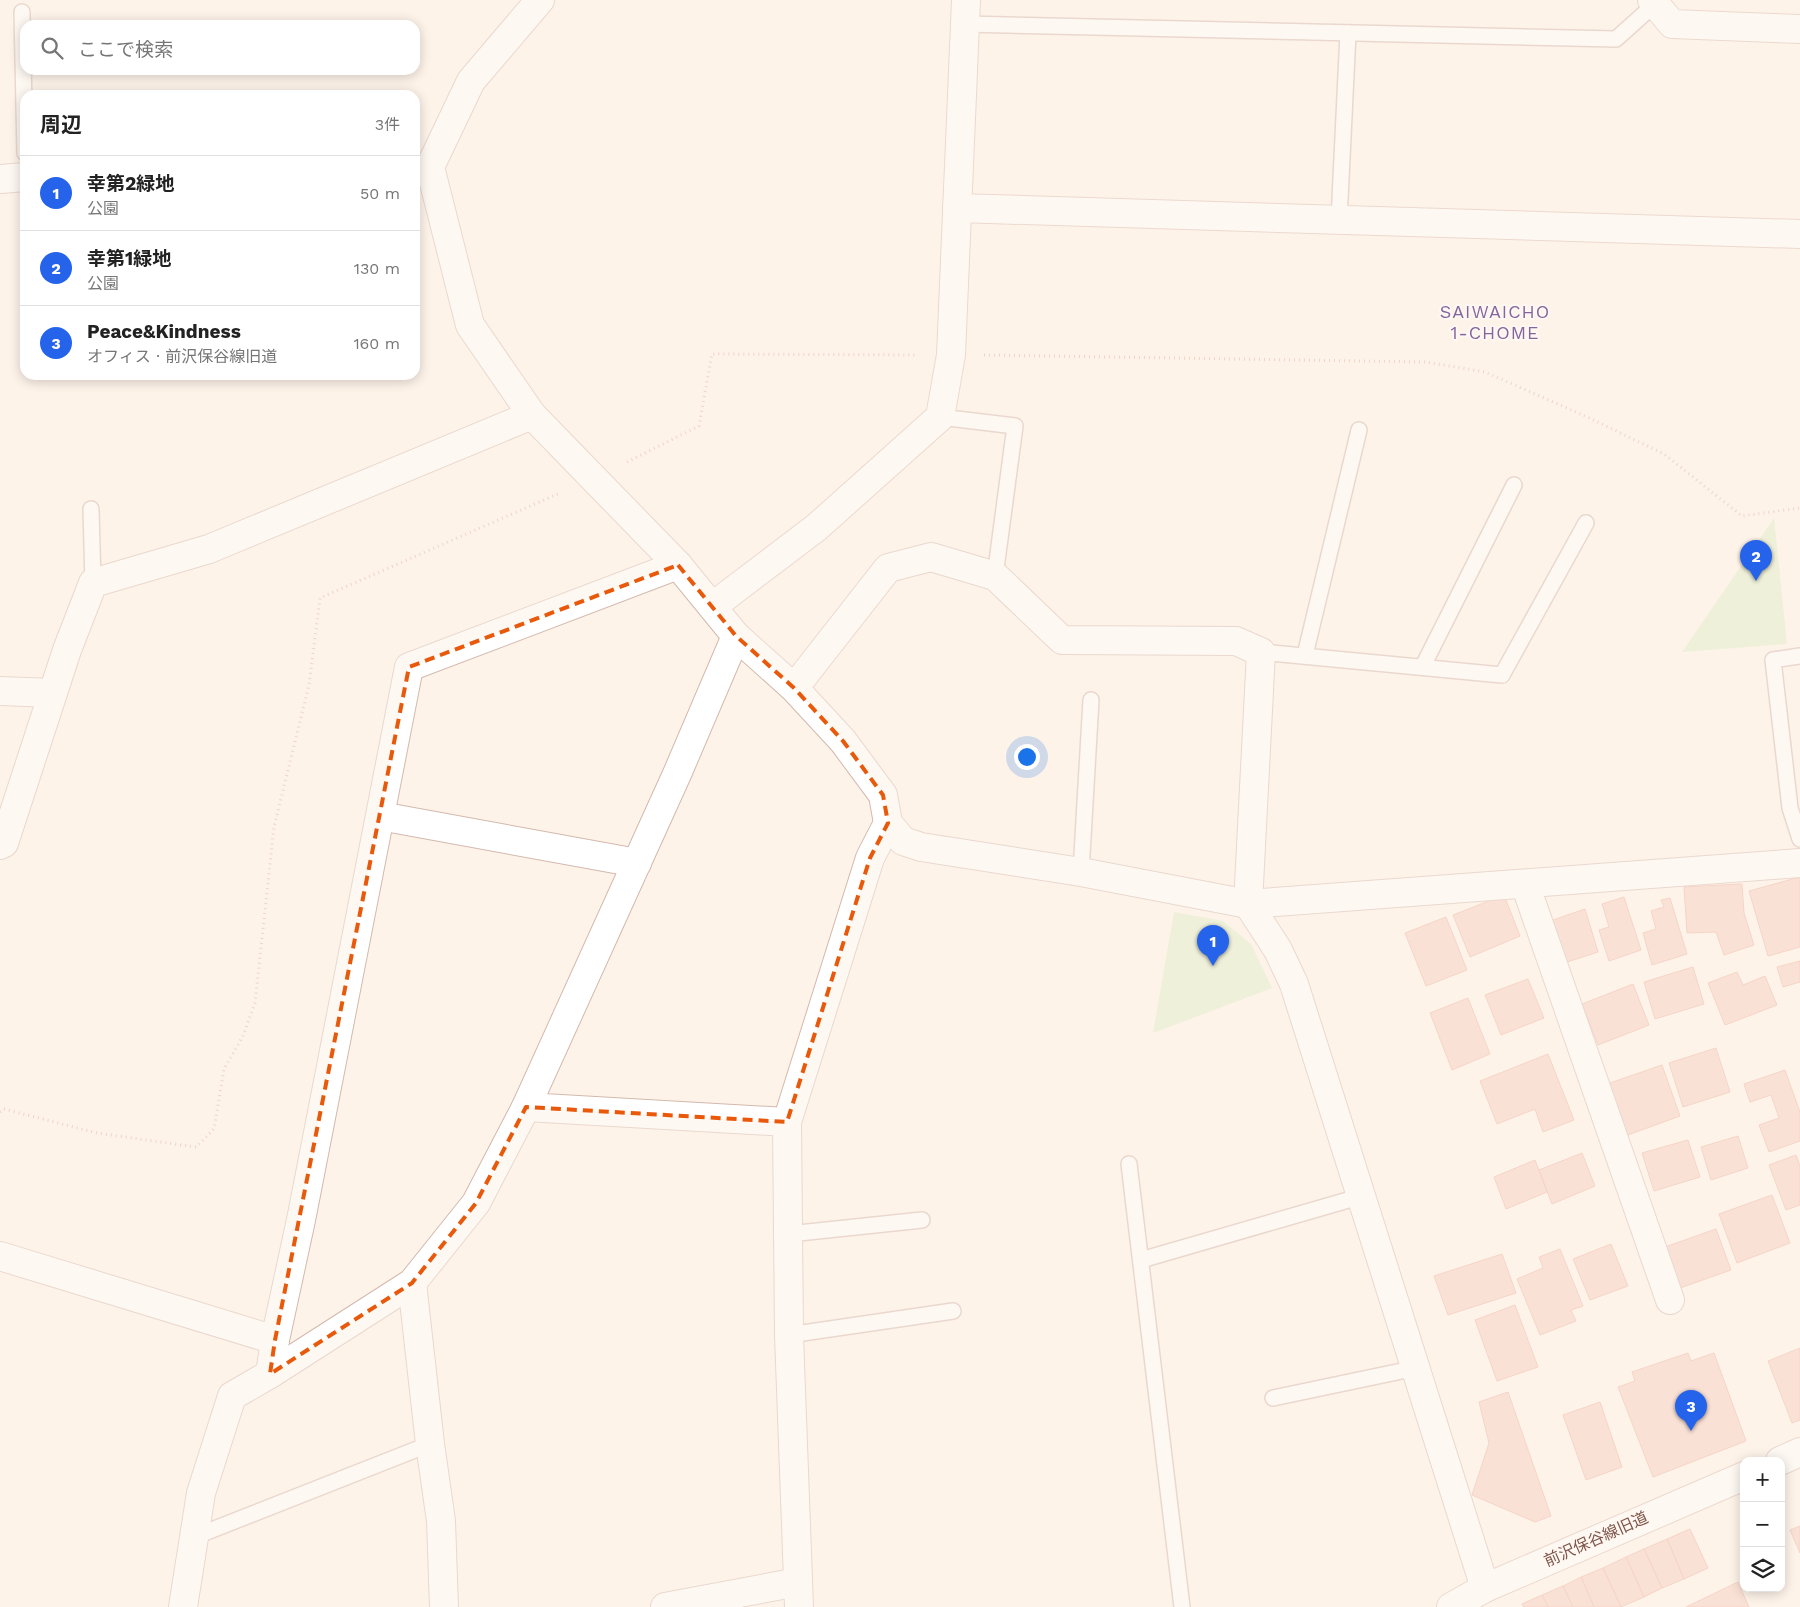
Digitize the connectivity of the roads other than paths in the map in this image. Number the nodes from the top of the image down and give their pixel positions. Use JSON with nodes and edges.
{"nodes":[{"id":1,"x":540,"y":0,"type":"edge"},
{"id":2,"x":1653,"y":2,"type":"edge"},
{"id":3,"x":22,"y":12,"type":"dead end"},
{"id":4,"x":966,"y":12,"type":"edge"},
{"id":5,"x":22,"y":20,"type":"edge"},
{"id":6,"x":1800,"y":29,"type":"edge"},
{"id":7,"x":1348,"y":33,"type":"junction"},
{"id":8,"x":23,"y":75,"type":"edge"},
{"id":9,"x":24,"y":90,"type":"edge"},
{"id":10,"x":422,"y":167,"type":"edge"},
{"id":11,"x":20,"y":177,"type":"edge"},
{"id":12,"x":0,"y":179,"type":"edge"},
{"id":13,"x":957,"y":208,"type":"junction"},
{"id":14,"x":1339,"y":220,"type":"junction"},
{"id":15,"x":1800,"y":234,"type":"edge"},
{"id":16,"x":532,"y":415,"type":"junction"},
{"id":17,"x":940,"y":417,"type":"junction"},
{"id":18,"x":1360,"y":430,"type":"dead end"},
{"id":19,"x":1514,"y":485,"type":"dead end"},
{"id":20,"x":91,"y":509,"type":"dead end"},
{"id":21,"x":1586,"y":523,"type":"dead end"},
{"id":22,"x":678,"y":565,"type":"junction"},
{"id":23,"x":995,"y":576,"type":"junction"},
{"id":24,"x":94,"y":583,"type":"junction"},
{"id":25,"x":713,"y":606,"type":"junction"},
{"id":26,"x":736,"y":636,"type":"junction"},
{"id":27,"x":1261,"y":652,"type":"junction"},
{"id":28,"x":1305,"y":655,"type":"junction"},
{"id":29,"x":1800,"y":656,"type":"edge"},
{"id":30,"x":1423,"y":666,"type":"junction"},
{"id":31,"x":794,"y":688,"type":"junction"},
{"id":32,"x":0,"y":692,"type":"edge"},
{"id":33,"x":53,"y":693,"type":"junction"},
{"id":34,"x":1091,"y":700,"type":"dead end"},
{"id":35,"x":380,"y":816,"type":"junction"},
{"id":36,"x":888,"y":823,"type":"junction"},
{"id":37,"x":1800,"y":839,"type":"edge"},
{"id":38,"x":0,"y":845,"type":"edge"},
{"id":39,"x":1800,"y":862,"type":"edge"},
{"id":40,"x":637,"y":863,"type":"junction"},
{"id":41,"x":1082,"y":872,"type":"junction"},
{"id":42,"x":1525,"y":884,"type":"junction"},
{"id":43,"x":1248,"y":904,"type":"junction"},
{"id":44,"x":526,"y":1108,"type":"junction"},
{"id":45,"x":787,"y":1122,"type":"junction"},
{"id":46,"x":1129,"y":1164,"type":"dead end"},
{"id":47,"x":1362,"y":1196,"type":"junction"},
{"id":48,"x":922,"y":1220,"type":"dead end"},
{"id":49,"x":789,"y":1234,"type":"junction"},
{"id":50,"x":0,"y":1256,"type":"edge"},
{"id":51,"x":1140,"y":1260,"type":"junction"},
{"id":52,"x":412,"y":1283,"type":"junction"},
{"id":53,"x":1670,"y":1300,"type":"dead end"},
{"id":54,"x":954,"y":1311,"type":"dead end"},
{"id":55,"x":789,"y":1335,"type":"junction"},
{"id":56,"x":275,"y":1340,"type":"junction"},
{"id":57,"x":1416,"y":1368,"type":"junction"},
{"id":58,"x":270,"y":1374,"type":"junction"},
{"id":59,"x":1273,"y":1398,"type":"dead end"},
{"id":60,"x":430,"y":1444,"type":"junction"},
{"id":61,"x":1800,"y":1452,"type":"edge"},
{"id":62,"x":1785,"y":1459,"type":"edge"},
{"id":63,"x":1740,"y":1478,"type":"edge"},
{"id":64,"x":194,"y":1537,"type":"junction"},
{"id":65,"x":1485,"y":1588,"type":"junction"},
{"id":66,"x":798,"y":1594,"type":"edge"},
{"id":67,"x":182,"y":1607,"type":"edge"},
{"id":68,"x":444,"y":1607,"type":"edge"},
{"id":69,"x":664,"y":1607,"type":"edge"},
{"id":70,"x":1182,"y":1607,"type":"edge"},
{"id":71,"x":1451,"y":1607,"type":"edge"}],
"edges":[{"from":1,"to":10,"type":"street"},
{"from":2,"to":6,"type":"street"},
{"from":2,"to":7,"type":"lane"},
{"from":3,"to":5,"type":"lane"},
{"from":4,"to":7,"type":"lane"},
{"from":4,"to":13,"type":"street"},
{"from":7,"to":14,"type":"lane"},
{"from":8,"to":9,"type":"lane"},
{"from":10,"to":16,"type":"street"},
{"from":11,"to":12,"type":"street"},
{"from":13,"to":14,"type":"street"},
{"from":13,"to":17,"type":"street"},
{"from":14,"to":15,"type":"street"},
{"from":16,"to":22,"type":"street"},
{"from":16,"to":24,"type":"street"},
{"from":17,"to":23,"type":"lane"},
{"from":17,"to":25,"type":"street"},
{"from":18,"to":28,"type":"lane"},
{"from":19,"to":30,"type":"lane"},
{"from":20,"to":24,"type":"lane"},
{"from":21,"to":30,"type":"lane"},
{"from":22,"to":25,"type":"street"},
{"from":22,"to":35,"type":"street"},
{"from":23,"to":27,"type":"street"},
{"from":23,"to":31,"type":"street"},
{"from":24,"to":33,"type":"street"},
{"from":25,"to":26,"type":"street"},
{"from":26,"to":31,"type":"street"},
{"from":26,"to":40,"type":"street"},
{"from":27,"to":28,"type":"lane"},
{"from":27,"to":43,"type":"street"},
{"from":28,"to":30,"type":"lane"},
{"from":29,"to":37,"type":"lane"},
{"from":31,"to":36,"type":"street"},
{"from":32,"to":33,"type":"street"},
{"from":33,"to":38,"type":"street"},
{"from":34,"to":41,"type":"lane"},
{"from":35,"to":40,"type":"street"},
{"from":35,"to":56,"type":"street"},
{"from":36,"to":41,"type":"street"},
{"from":36,"to":45,"type":"street"},
{"from":39,"to":42,"type":"street"},
{"from":40,"to":44,"type":"street"},
{"from":41,"to":43,"type":"street"},
{"from":42,"to":43,"type":"street"},
{"from":42,"to":53,"type":"street"},
{"from":43,"to":47,"type":"street"},
{"from":44,"to":45,"type":"street"},
{"from":44,"to":52,"type":"street"},
{"from":45,"to":49,"type":"street"},
{"from":46,"to":51,"type":"lane"},
{"from":47,"to":51,"type":"lane"},
{"from":47,"to":57,"type":"street"},
{"from":48,"to":49,"type":"lane"},
{"from":49,"to":55,"type":"street"},
{"from":50,"to":56,"type":"street"},
{"from":51,"to":70,"type":"lane"},
{"from":52,"to":58,"type":"street"},
{"from":52,"to":60,"type":"street"},
{"from":54,"to":55,"type":"lane"},
{"from":55,"to":66,"type":"street"},
{"from":56,"to":58,"type":"street"},
{"from":57,"to":59,"type":"lane"},
{"from":57,"to":65,"type":"street"},
{"from":58,"to":64,"type":"street"},
{"from":60,"to":64,"type":"lane"},
{"from":60,"to":68,"type":"street"},
{"from":61,"to":62,"type":"street"},
{"from":63,"to":65,"type":"street","name":"前沢保谷線旧道"},
{"from":64,"to":67,"type":"street"},
{"from":65,"to":71,"type":"street","name":"前沢保谷線旧道"},
{"from":66,"to":69,"type":"street"}]}
